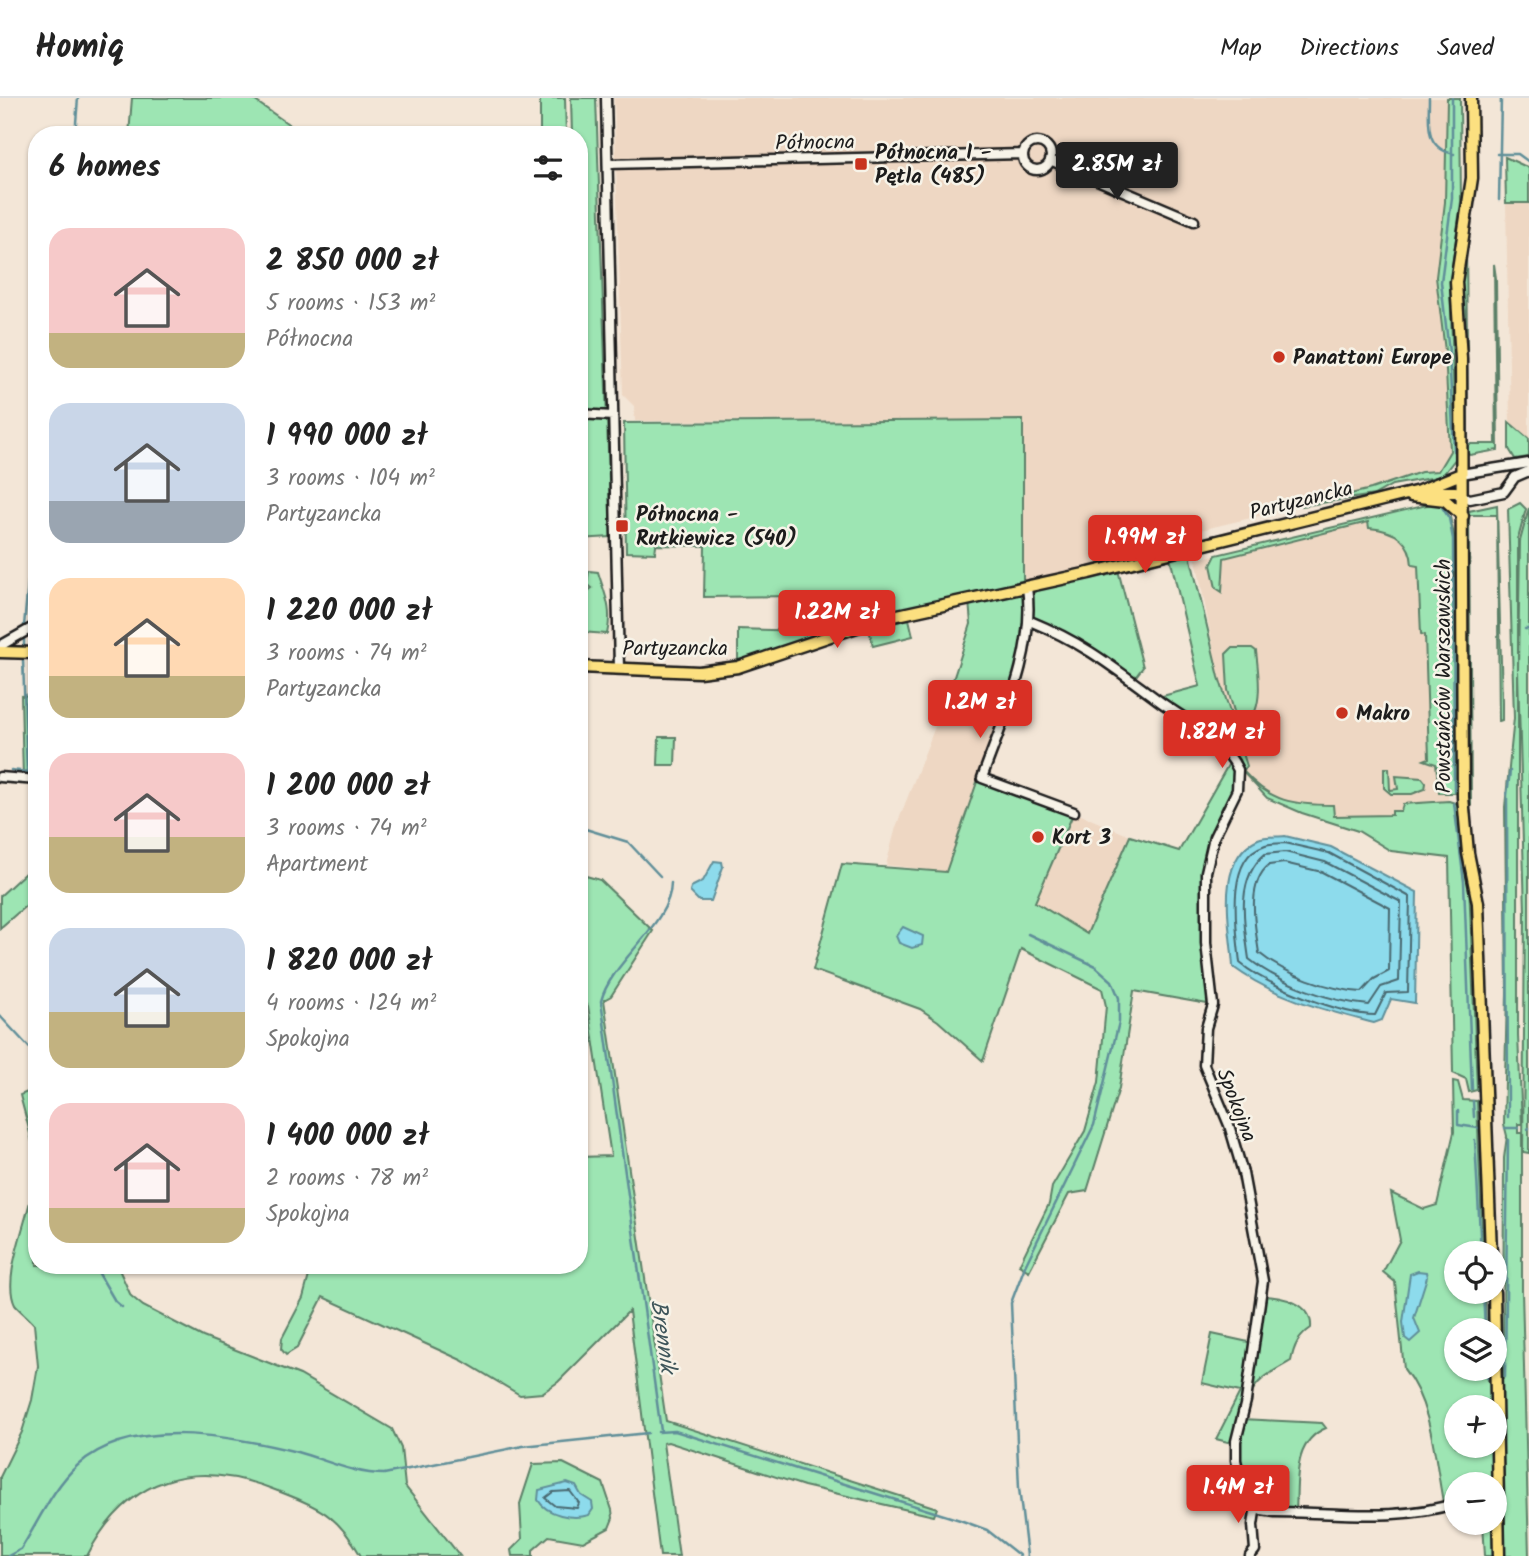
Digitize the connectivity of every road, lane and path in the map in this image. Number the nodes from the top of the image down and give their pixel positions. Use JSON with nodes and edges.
{"nodes":[{"id":1,"x":606,"y":98,"type":"edge"},
{"id":2,"x":1471,"y":98,"type":"edge"},
{"id":3,"x":1023,"y":154,"type":"junction"},
{"id":4,"x":1051,"y":160,"type":"junction"},
{"id":5,"x":608,"y":164,"type":"junction"},
{"id":6,"x":1194,"y":221,"type":"dead end"},
{"id":7,"x":588,"y":415,"type":"edge"},
{"id":8,"x":613,"y":416,"type":"junction"},
{"id":9,"x":1529,"y":463,"type":"edge"},
{"id":10,"x":1529,"y":471,"type":"edge"},
{"id":11,"x":1461,"y":474,"type":"junction"},
{"id":12,"x":1419,"y":491,"type":"junction"},
{"id":13,"x":1458,"y":494,"type":"junction"},
{"id":14,"x":1400,"y":496,"type":"junction"},
{"id":15,"x":1463,"y":516,"type":"junction"},
{"id":16,"x":1027,"y":587,"type":"junction"},
{"id":17,"x":1030,"y":621,"type":"junction"},
{"id":18,"x":28,"y":630,"type":"edge"},
{"id":19,"x":0,"y":646,"type":"edge"},
{"id":20,"x":0,"y":652,"type":"edge"},
{"id":21,"x":28,"y":653,"type":"edge"},
{"id":22,"x":588,"y":667,"type":"edge"},
{"id":23,"x":619,"y":668,"type":"junction"},
{"id":24,"x":0,"y":776,"type":"edge"},
{"id":25,"x":28,"y":779,"type":"edge"},
{"id":26,"x":1074,"y":812,"type":"dead end"},
{"id":27,"x":1491,"y":1241,"type":"edge"},
{"id":28,"x":1494,"y":1304,"type":"edge"},
{"id":29,"x":1256,"y":1505,"type":"junction"},
{"id":30,"x":1444,"y":1507,"type":"edge"},
{"id":31,"x":1250,"y":1556,"type":"edge"},
{"id":32,"x":1499,"y":1556,"type":"edge"}],
"edges":[{"from":1,"to":5,"type":"street"},
{"from":2,"to":11,"type":"main road","name":"Powstańców Warszawskich"},
{"from":3,"to":4,"type":"street"},
{"from":3,"to":4,"type":"street"},
{"from":3,"to":5,"type":"street","name":"Północna"},
{"from":4,"to":6,"type":"street"},
{"from":5,"to":8,"type":"street"},
{"from":7,"to":8,"type":"street"},
{"from":8,"to":23,"type":"street"},
{"from":9,"to":11,"type":"street"},
{"from":10,"to":13,"type":"street"},
{"from":11,"to":12,"type":"main road","name":"Partyzancka"},
{"from":11,"to":13,"type":"main road","name":"Powstańców Warszawskich"},
{"from":12,"to":13,"type":"main road","name":"Partyzancka"},
{"from":12,"to":14,"type":"main road","name":"Partyzancka"},
{"from":13,"to":15,"type":"main road","name":"Powstańców Warszawskich"},
{"from":14,"to":15,"type":"main road"},
{"from":14,"to":16,"type":"main road","name":"Partyzancka"},
{"from":15,"to":27,"type":"main road","name":"Powstańców Warszawskich"},
{"from":16,"to":17,"type":"street"},
{"from":16,"to":23,"type":"main road","name":"Partyzancka"},
{"from":17,"to":26,"type":"street"},
{"from":17,"to":29,"type":"street","name":"Spokojna"},
{"from":18,"to":19,"type":"street"},
{"from":20,"to":21,"type":"main road"},
{"from":22,"to":23,"type":"main road","name":"Partyzancka"},
{"from":24,"to":25,"type":"street"},
{"from":28,"to":32,"type":"main road"},
{"from":29,"to":30,"type":"street"},
{"from":29,"to":31,"type":"street"}]}
